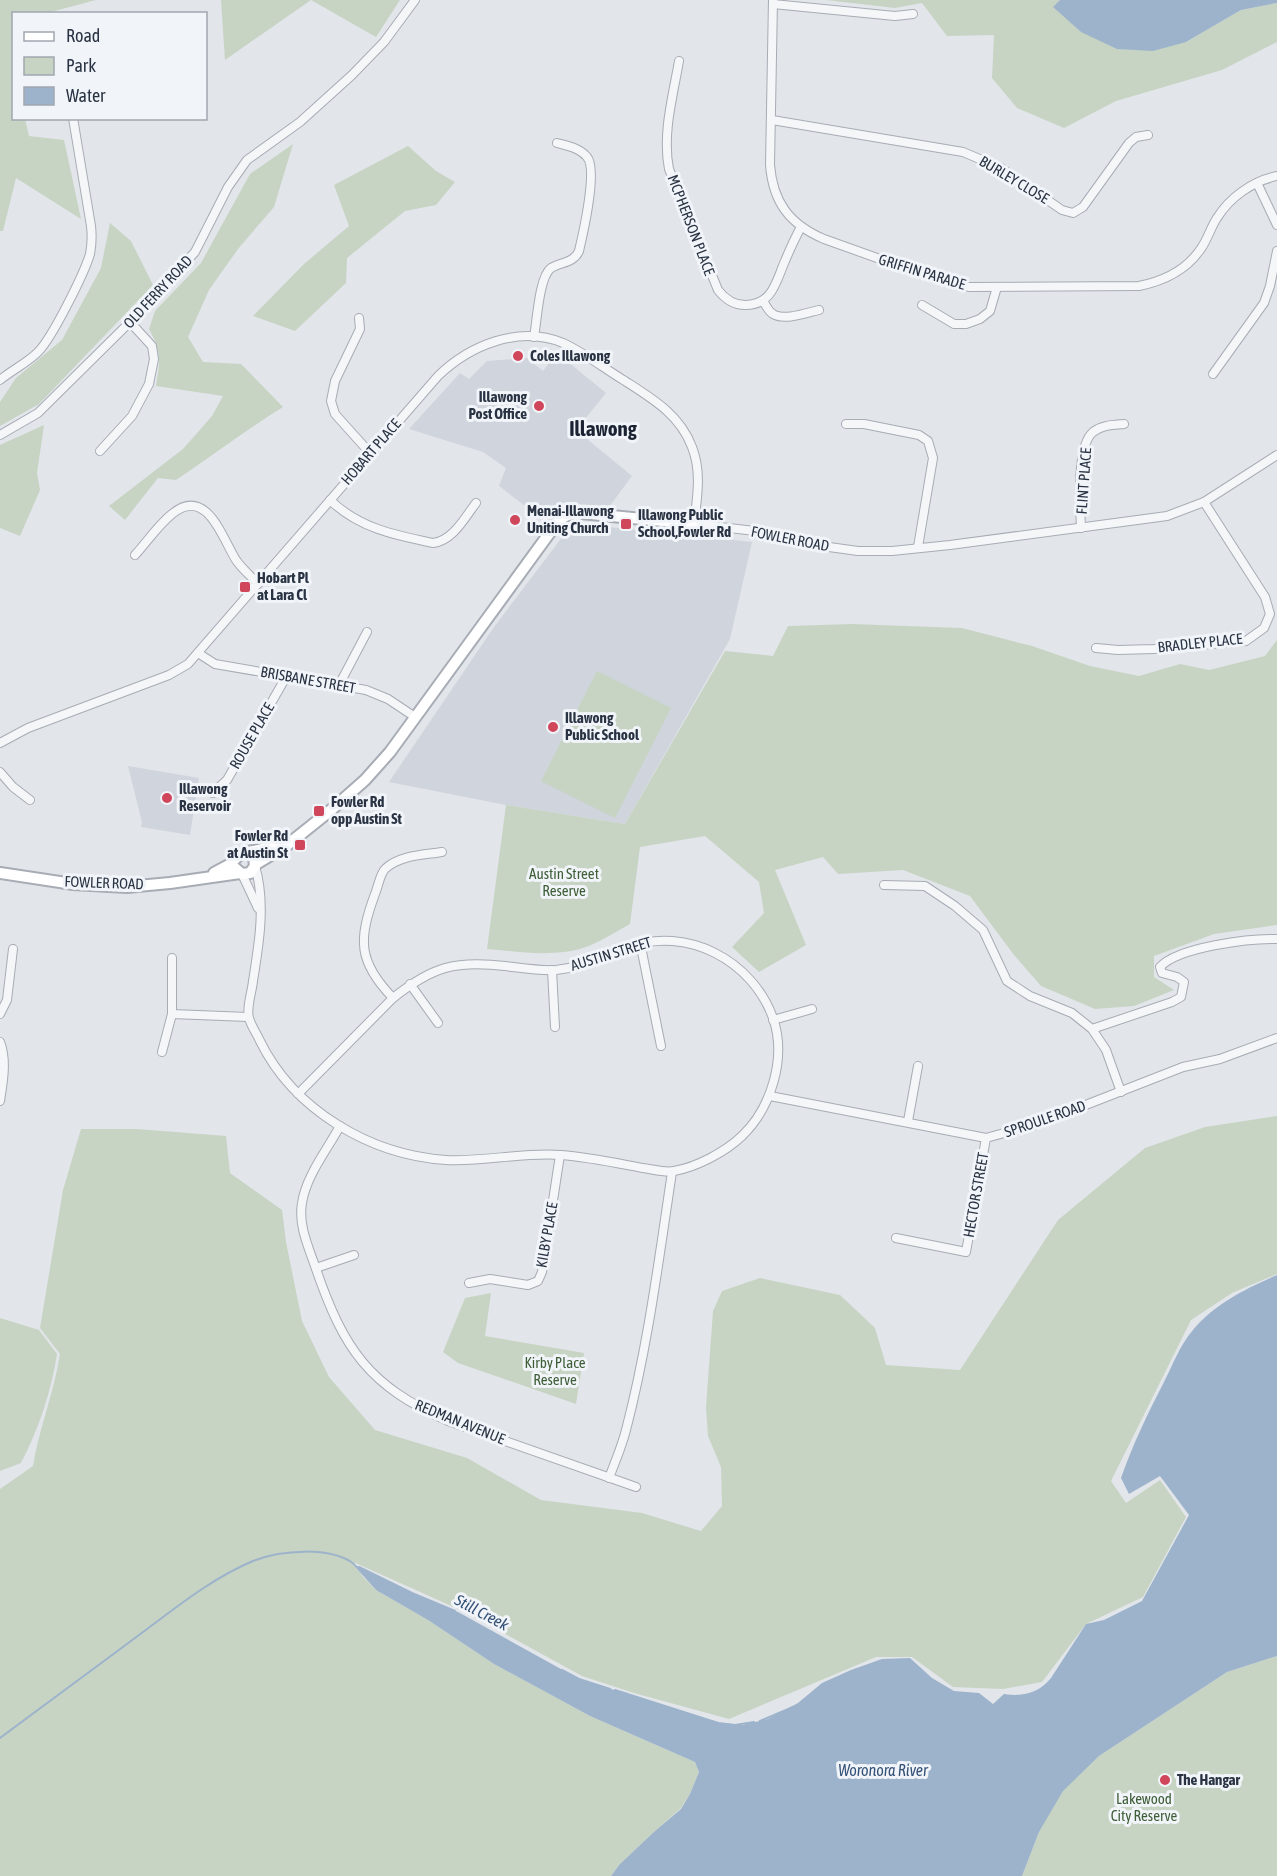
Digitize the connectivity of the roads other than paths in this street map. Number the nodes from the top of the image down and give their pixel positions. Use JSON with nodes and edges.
{"nodes":[{"id":1,"x":415,"y":0,"type":"edge"},
{"id":2,"x":773,"y":2,"type":"edge"},
{"id":3,"x":914,"y":14,"type":"dead end"},
{"id":4,"x":679,"y":61,"type":"dead end"},
{"id":5,"x":73,"y":120,"type":"edge"},
{"id":6,"x":772,"y":120,"type":"junction"},
{"id":7,"x":1148,"y":135,"type":"dead end"},
{"id":8,"x":557,"y":143,"type":"dead end"},
{"id":9,"x":1277,"y":176,"type":"edge"},
{"id":10,"x":1257,"y":183,"type":"junction"},
{"id":11,"x":1277,"y":225,"type":"edge"},
{"id":12,"x":801,"y":227,"type":"junction"},
{"id":13,"x":1277,"y":251,"type":"edge"},
{"id":14,"x":997,"y":287,"type":"junction"},
{"id":15,"x":763,"y":301,"type":"junction"},
{"id":16,"x":922,"y":305,"type":"dead end"},
{"id":17,"x":819,"y":310,"type":"dead end"},
{"id":18,"x":359,"y":318,"type":"dead end"},
{"id":19,"x":130,"y":322,"type":"junction"},
{"id":20,"x":534,"y":336,"type":"junction"},
{"id":21,"x":1213,"y":374,"type":"dead end"},
{"id":22,"x":0,"y":380,"type":"edge"},
{"id":23,"x":846,"y":424,"type":"dead end"},
{"id":24,"x":1124,"y":424,"type":"dead end"},
{"id":25,"x":0,"y":435,"type":"edge"},
{"id":26,"x":100,"y":451,"type":"dead end"},
{"id":27,"x":370,"y":453,"type":"junction"},
{"id":28,"x":1277,"y":455,"type":"edge"},
{"id":29,"x":330,"y":500,"type":"junction"},
{"id":30,"x":1204,"y":502,"type":"junction"},
{"id":31,"x":476,"y":503,"type":"dead end"},
{"id":32,"x":694,"y":524,"type":"junction"},
{"id":33,"x":1081,"y":528,"type":"junction"},
{"id":34,"x":918,"y":547,"type":"junction"},
{"id":35,"x":135,"y":555,"type":"dead end"},
{"id":36,"x":258,"y":584,"type":"junction"},
{"id":37,"x":366,"y":632,"type":"dead end"},
{"id":38,"x":1096,"y":648,"type":"dead end"},
{"id":39,"x":198,"y":654,"type":"junction"},
{"id":40,"x":286,"y":677,"type":"junction"},
{"id":41,"x":339,"y":685,"type":"junction"},
{"id":42,"x":416,"y":717,"type":"junction"},
{"id":43,"x":0,"y":743,"type":"edge"},
{"id":44,"x":0,"y":772,"type":"edge"},
{"id":45,"x":213,"y":793,"type":"dead end"},
{"id":46,"x":30,"y":800,"type":"dead end"},
{"id":47,"x":295,"y":838,"type":"junction"},
{"id":48,"x":442,"y":852,"type":"dead end"},
{"id":49,"x":247,"y":853,"type":"junction"},
{"id":50,"x":235,"y":858,"type":"junction"},
{"id":51,"x":256,"y":865,"type":"junction"},
{"id":52,"x":0,"y":873,"type":"edge"},
{"id":53,"x":241,"y":874,"type":"junction"},
{"id":54,"x":208,"y":876,"type":"junction"},
{"id":55,"x":884,"y":885,"type":"dead end"},
{"id":56,"x":260,"y":912,"type":"junction"},
{"id":57,"x":1277,"y":939,"type":"edge"},
{"id":58,"x":640,"y":942,"type":"junction"},
{"id":59,"x":13,"y":949,"type":"dead end"},
{"id":60,"x":172,"y":958,"type":"dead end"},
{"id":61,"x":552,"y":970,"type":"junction"},
{"id":62,"x":410,"y":984,"type":"junction"},
{"id":63,"x":393,"y":998,"type":"junction"},
{"id":64,"x":812,"y":1009,"type":"dead end"},
{"id":65,"x":0,"y":1014,"type":"edge"},
{"id":66,"x":172,"y":1014,"type":"junction"},
{"id":67,"x":248,"y":1017,"type":"junction"},
{"id":68,"x":773,"y":1020,"type":"junction"},
{"id":69,"x":438,"y":1023,"type":"dead end"},
{"id":70,"x":555,"y":1027,"type":"dead end"},
{"id":71,"x":1092,"y":1029,"type":"junction"},
{"id":72,"x":1277,"y":1038,"type":"edge"},
{"id":73,"x":0,"y":1042,"type":"edge"},
{"id":74,"x":661,"y":1046,"type":"dead end"},
{"id":75,"x":162,"y":1052,"type":"dead end"},
{"id":76,"x":918,"y":1066,"type":"dead end"},
{"id":77,"x":1121,"y":1092,"type":"junction"},
{"id":78,"x":298,"y":1094,"type":"junction"},
{"id":79,"x":770,"y":1095,"type":"junction"},
{"id":80,"x":0,"y":1101,"type":"edge"},
{"id":81,"x":908,"y":1121,"type":"junction"},
{"id":82,"x":340,"y":1126,"type":"junction"},
{"id":83,"x":986,"y":1138,"type":"junction"},
{"id":84,"x":560,"y":1155,"type":"junction"},
{"id":85,"x":672,"y":1172,"type":"junction"},
{"id":86,"x":896,"y":1238,"type":"dead end"},
{"id":87,"x":354,"y":1255,"type":"dead end"},
{"id":88,"x":316,"y":1268,"type":"junction"},
{"id":89,"x":469,"y":1283,"type":"dead end"},
{"id":90,"x":609,"y":1478,"type":"junction"},
{"id":91,"x":636,"y":1487,"type":"dead end"}],
"edges":[{"from":1,"to":19,"type":"street","name":"OLD FERRY ROAD"},
{"from":2,"to":3,"type":"street"},
{"from":2,"to":6,"type":"street","name":"GRIFFIN PARADE"},
{"from":4,"to":15,"type":"street","name":"MCPHERSON PLACE"},
{"from":5,"to":22,"type":"street"},
{"from":6,"to":7,"type":"street","name":"BURLEY CLOSE"},
{"from":6,"to":12,"type":"street","name":"GRIFFIN PARADE"},
{"from":8,"to":20,"type":"street"},
{"from":9,"to":10,"type":"street","name":"GRIFFIN PARADE"},
{"from":10,"to":11,"type":"street"},
{"from":10,"to":14,"type":"street","name":"GRIFFIN PARADE"},
{"from":12,"to":14,"type":"street","name":"GRIFFIN PARADE"},
{"from":12,"to":15,"type":"street"},
{"from":13,"to":21,"type":"street"},
{"from":14,"to":16,"type":"street"},
{"from":15,"to":17,"type":"street"},
{"from":18,"to":27,"type":"street"},
{"from":19,"to":25,"type":"street","name":"OLD FERRY ROAD"},
{"from":19,"to":26,"type":"street"},
{"from":20,"to":27,"type":"street","name":"HOBART PLACE"},
{"from":20,"to":32,"type":"street","name":"HOBART PLACE"},
{"from":23,"to":34,"type":"street"},
{"from":24,"to":33,"type":"street","name":"FLINT PLACE"},
{"from":27,"to":29,"type":"street","name":"HOBART PLACE"},
{"from":28,"to":30,"type":"street","name":"FOWLER ROAD"},
{"from":29,"to":31,"type":"street"},
{"from":29,"to":36,"type":"street","name":"HOBART PLACE"},
{"from":30,"to":33,"type":"street","name":"FOWLER ROAD"},
{"from":30,"to":38,"type":"street","name":"BRADLEY PLACE"},
{"from":32,"to":34,"type":"street","name":"FOWLER ROAD"},
{"from":32,"to":42,"type":"street","name":"FOWLER ROAD"},
{"from":33,"to":34,"type":"street","name":"FOWLER ROAD"},
{"from":35,"to":36,"type":"street"},
{"from":36,"to":39,"type":"street","name":"HOBART PLACE"},
{"from":37,"to":41,"type":"street"},
{"from":39,"to":40,"type":"street","name":"BRISBANE STREET"},
{"from":39,"to":43,"type":"street","name":"HOBART PLACE"},
{"from":40,"to":41,"type":"street","name":"BRISBANE STREET"},
{"from":40,"to":45,"type":"street","name":"ROUSE PLACE"},
{"from":41,"to":42,"type":"street","name":"BRISBANE STREET"},
{"from":42,"to":47,"type":"street","name":"FOWLER ROAD"},
{"from":44,"to":46,"type":"street"},
{"from":47,"to":49,"type":"street","name":"FOWLER ROAD"},
{"from":47,"to":51,"type":"street","name":"FOWLER ROAD"},
{"from":48,"to":63,"type":"street"},
{"from":49,"to":50,"type":"street"},
{"from":49,"to":51,"type":"street"},
{"from":50,"to":53,"type":"street"},
{"from":50,"to":54,"type":"street","name":"FOWLER ROAD"},
{"from":51,"to":53,"type":"street"},
{"from":51,"to":56,"type":"street"},
{"from":52,"to":54,"type":"street","name":"FOWLER ROAD"},
{"from":53,"to":54,"type":"street","name":"FOWLER ROAD"},
{"from":53,"to":56,"type":"street"},
{"from":55,"to":71,"type":"street"},
{"from":56,"to":67,"type":"street"},
{"from":57,"to":71,"type":"street"},
{"from":58,"to":61,"type":"street","name":"AUSTIN STREET"},
{"from":58,"to":68,"type":"street","name":"AUSTIN STREET"},
{"from":58,"to":74,"type":"street"},
{"from":59,"to":65,"type":"street"},
{"from":60,"to":66,"type":"street"},
{"from":61,"to":62,"type":"street","name":"AUSTIN STREET"},
{"from":61,"to":70,"type":"street"},
{"from":62,"to":63,"type":"street","name":"AUSTIN STREET"},
{"from":62,"to":69,"type":"street"},
{"from":63,"to":78,"type":"street","name":"AUSTIN STREET"},
{"from":64,"to":68,"type":"street"},
{"from":66,"to":67,"type":"street"},
{"from":66,"to":75,"type":"street"},
{"from":67,"to":78,"type":"street","name":"AUSTIN STREET"},
{"from":68,"to":79,"type":"street","name":"AUSTIN STREET"},
{"from":71,"to":77,"type":"street"},
{"from":72,"to":77,"type":"street","name":"SPROULE ROAD"},
{"from":73,"to":80,"type":"street"},
{"from":76,"to":81,"type":"street"},
{"from":77,"to":83,"type":"street","name":"SPROULE ROAD"},
{"from":78,"to":82,"type":"street","name":"AUSTIN STREET"},
{"from":79,"to":81,"type":"street","name":"SPROULE ROAD"},
{"from":79,"to":85,"type":"street","name":"AUSTIN STREET"},
{"from":81,"to":83,"type":"street","name":"SPROULE ROAD"},
{"from":82,"to":84,"type":"street","name":"AUSTIN STREET"},
{"from":82,"to":88,"type":"street","name":"REDMAN AVENUE"},
{"from":83,"to":86,"type":"street","name":"HECTOR STREET"},
{"from":84,"to":85,"type":"street","name":"AUSTIN STREET"},
{"from":84,"to":89,"type":"street","name":"KILBY PLACE"},
{"from":85,"to":90,"type":"street"},
{"from":87,"to":88,"type":"street"},
{"from":88,"to":90,"type":"street","name":"REDMAN AVENUE"},
{"from":90,"to":91,"type":"street","name":"REDMAN AVENUE"}]}
